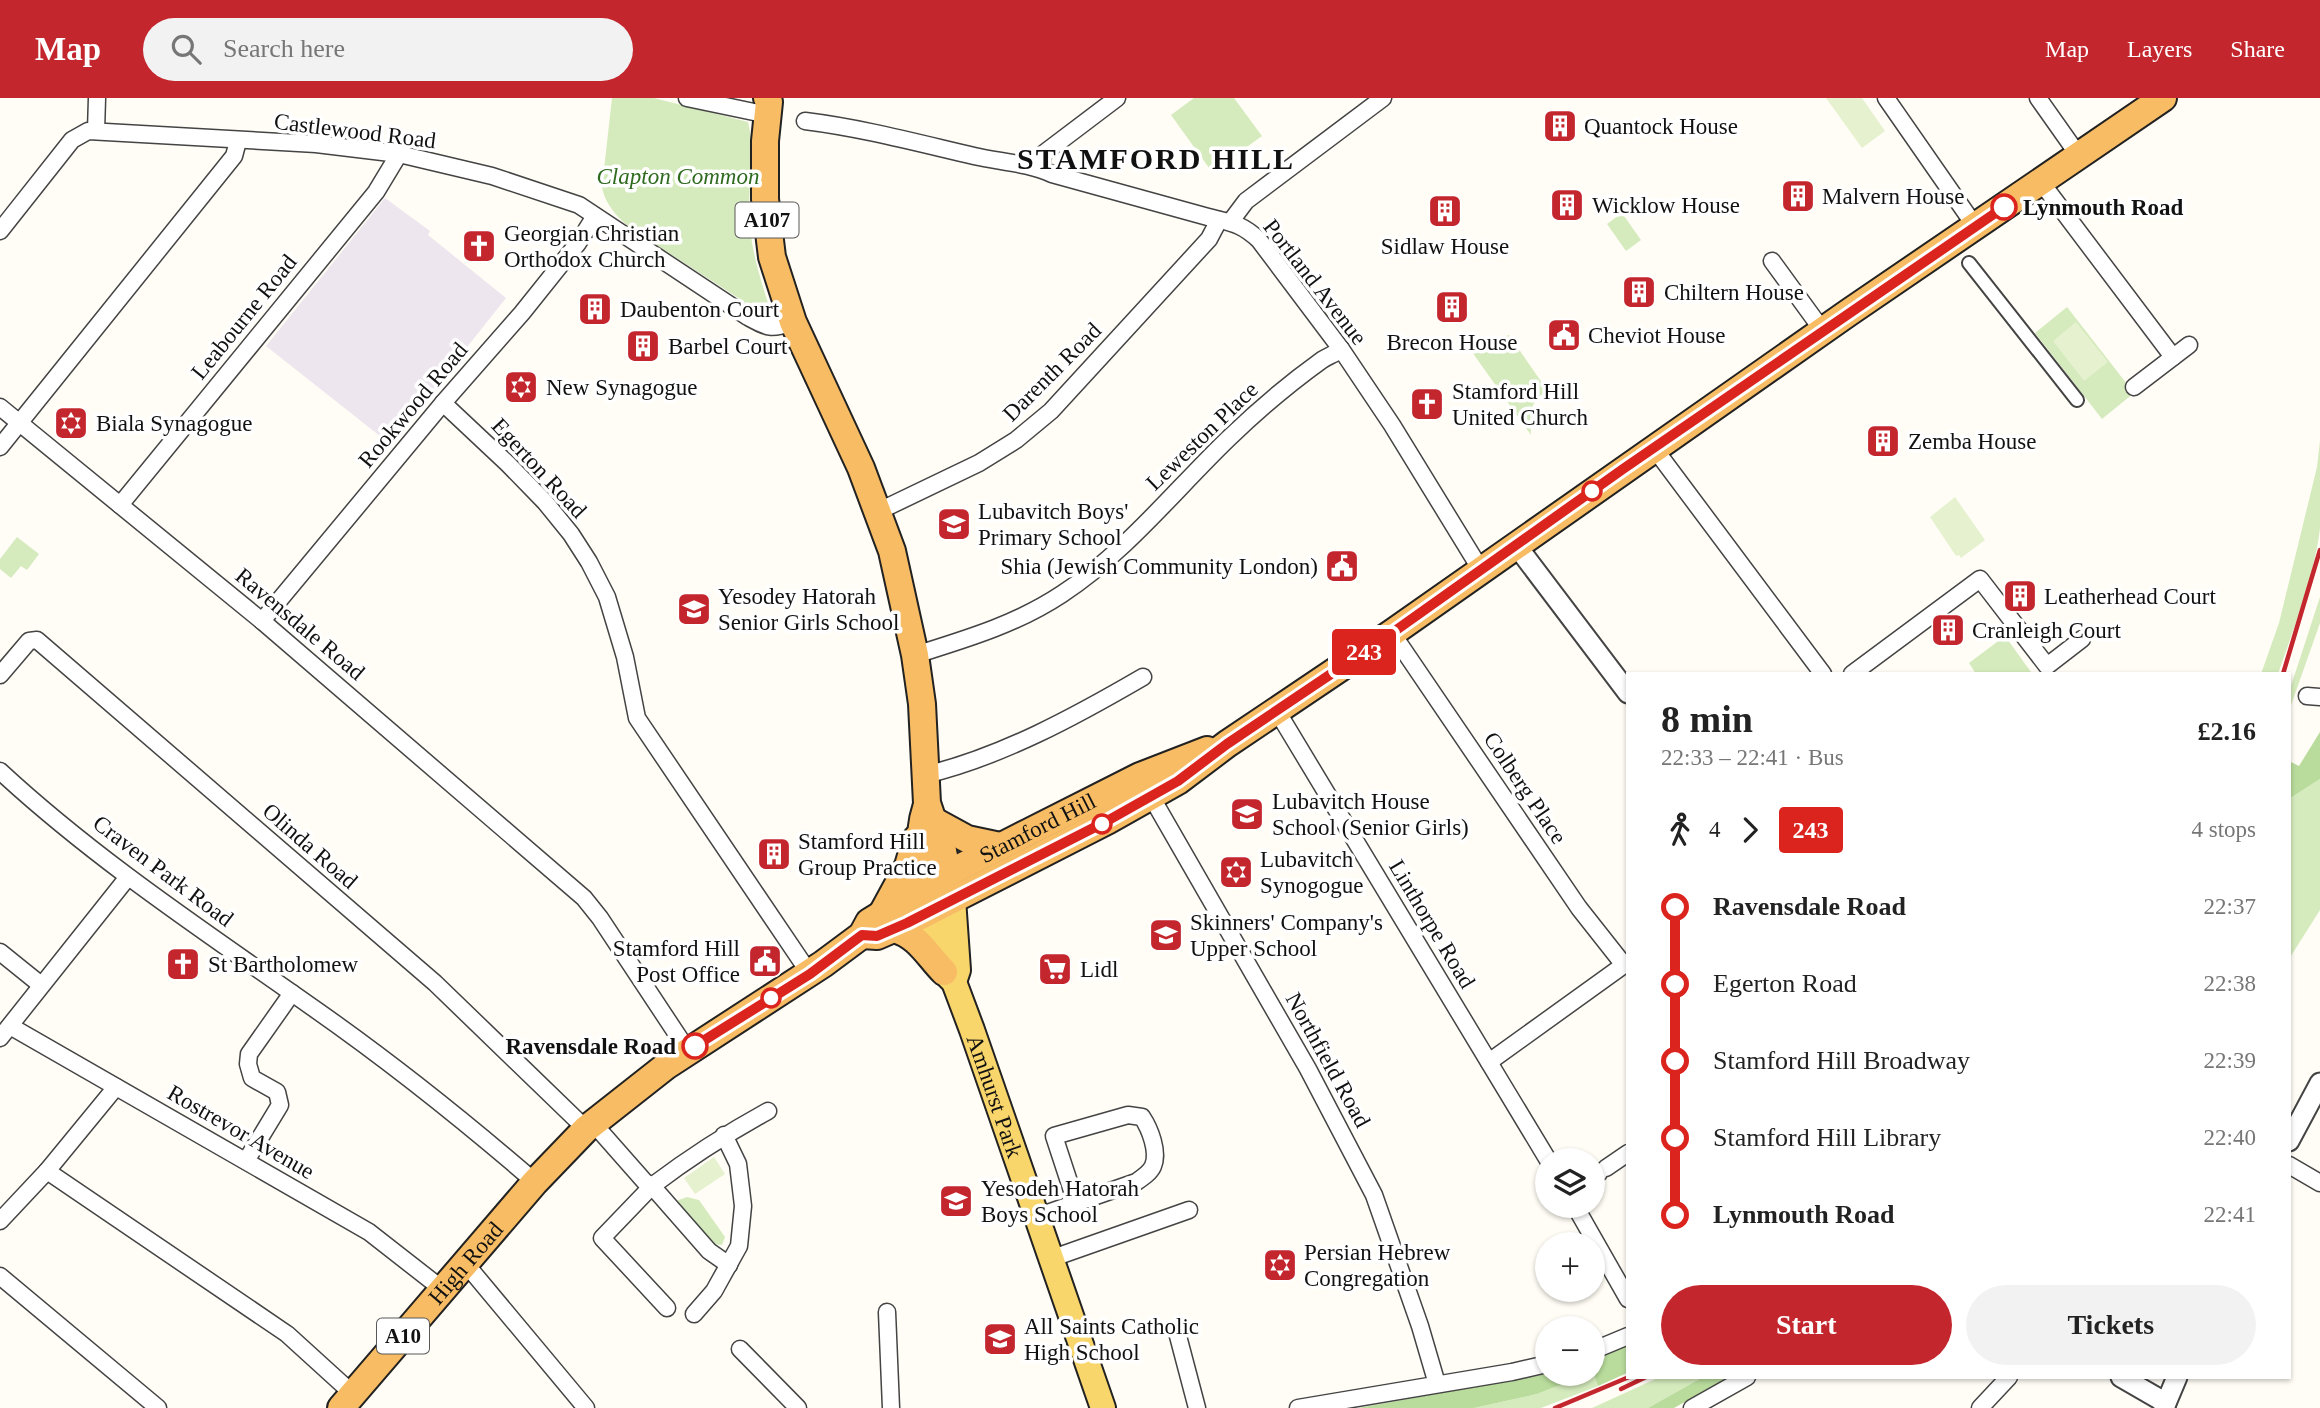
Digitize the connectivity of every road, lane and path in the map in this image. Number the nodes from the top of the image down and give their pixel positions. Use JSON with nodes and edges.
{"nodes":[{"id":1,"x":97,"y":98,"type":"edge"},
{"id":2,"x":687,"y":98,"type":"edge"},
{"id":3,"x":1117,"y":98,"type":"edge"},
{"id":4,"x":1383,"y":98,"type":"edge"},
{"id":5,"x":1886,"y":98,"type":"edge"},
{"id":6,"x":2038,"y":98,"type":"edge"},
{"id":7,"x":2164,"y":98,"type":"edge"},
{"id":8,"x":770,"y":103,"type":"edge"},
{"id":9,"x":805,"y":121,"type":"dead end"},
{"id":10,"x":96,"y":131,"type":"junction"},
{"id":11,"x":238,"y":141,"type":"junction"},
{"id":12,"x":399,"y":154,"type":"junction"},
{"id":13,"x":2080,"y":156,"type":"junction"},
{"id":14,"x":1041,"y":167,"type":"junction"},
{"id":15,"x":2041,"y":182,"type":"junction"},
{"id":16,"x":595,"y":216,"type":"junction"},
{"id":17,"x":1225,"y":220,"type":"junction"},
{"id":18,"x":1975,"y":226,"type":"junction"},
{"id":19,"x":0,"y":232,"type":"edge"},
{"id":20,"x":1772,"y":261,"type":"dead end"},
{"id":21,"x":1969,"y":263,"type":"dead end"},
{"id":22,"x":793,"y":322,"type":"junction"},
{"id":23,"x":1823,"y":331,"type":"junction"},
{"id":24,"x":2189,"y":345,"type":"dead end"},
{"id":25,"x":1340,"y":349,"type":"junction"},
{"id":26,"x":2173,"y":357,"type":"junction"},
{"id":27,"x":2134,"y":387,"type":"dead end"},
{"id":28,"x":2077,"y":400,"type":"dead end"},
{"id":29,"x":443,"y":403,"type":"junction"},
{"id":30,"x":0,"y":407,"type":"edge"},
{"id":31,"x":19,"y":422,"type":"junction"},
{"id":32,"x":0,"y":447,"type":"edge"},
{"id":33,"x":1654,"y":448,"type":"junction"},
{"id":34,"x":120,"y":505,"type":"junction"},
{"id":35,"x":879,"y":511,"type":"junction"},
{"id":36,"x":1516,"y":545,"type":"junction"},
{"id":37,"x":1481,"y":570,"type":"junction"},
{"id":38,"x":262,"y":621,"type":"junction"},
{"id":39,"x":1392,"y":633,"type":"junction"},
{"id":40,"x":2082,"y":639,"type":"dead end"},
{"id":41,"x":915,"y":655,"type":"junction"},
{"id":42,"x":1822,"y":672,"type":"edge"},
{"id":43,"x":1855,"y":672,"type":"edge"},
{"id":44,"x":0,"y":675,"type":"edge"},
{"id":45,"x":1143,"y":677,"type":"dead end"},
{"id":46,"x":1626,"y":689,"type":"edge"},
{"id":47,"x":1277,"y":711,"type":"junction"},
{"id":48,"x":0,"y":771,"type":"edge"},
{"id":49,"x":925,"y":775,"type":"junction"},
{"id":50,"x":1145,"y":787,"type":"junction"},
{"id":51,"x":927,"y":816,"type":"junction"},
{"id":52,"x":1080,"y":820,"type":"junction"},
{"id":53,"x":1000,"y":846,"type":"junction"},
{"id":54,"x":128,"y":877,"type":"junction"},
{"id":55,"x":939,"y":893,"type":"junction"},
{"id":56,"x":888,"y":921,"type":"junction"},
{"id":57,"x":0,"y":952,"type":"edge"},
{"id":58,"x":1626,"y":964,"type":"edge"},
{"id":59,"x":810,"y":974,"type":"junction"},
{"id":60,"x":949,"y":977,"type":"junction"},
{"id":61,"x":41,"y":985,"type":"junction"},
{"id":62,"x":292,"y":993,"type":"junction"},
{"id":63,"x":5,"y":1032,"type":"edge"},
{"id":64,"x":688,"y":1051,"type":"junction"},
{"id":65,"x":1489,"y":1062,"type":"junction"},
{"id":66,"x":2320,"y":1083,"type":"edge"},
{"id":67,"x":117,"y":1087,"type":"junction"},
{"id":68,"x":768,"y":1111,"type":"dead end"},
{"id":69,"x":589,"y":1126,"type":"junction"},
{"id":70,"x":724,"y":1135,"type":"junction"},
{"id":71,"x":2291,"y":1137,"type":"edge"},
{"id":72,"x":1541,"y":1148,"type":"edge"},
{"id":73,"x":1626,"y":1154,"type":"edge"},
{"id":74,"x":246,"y":1161,"type":"junction"},
{"id":75,"x":2291,"y":1166,"type":"edge"},
{"id":76,"x":1605,"y":1169,"type":"edge"},
{"id":77,"x":47,"y":1171,"type":"junction"},
{"id":78,"x":535,"y":1182,"type":"junction"},
{"id":79,"x":2320,"y":1183,"type":"edge"},
{"id":80,"x":652,"y":1186,"type":"junction"},
{"id":81,"x":1076,"y":1203,"type":"junction"},
{"id":82,"x":1189,"y":1210,"type":"dead end"},
{"id":83,"x":1036,"y":1217,"type":"junction"},
{"id":84,"x":1582,"y":1218,"type":"edge"},
{"id":85,"x":0,"y":1222,"type":"edge"},
{"id":86,"x":1050,"y":1259,"type":"junction"},
{"id":87,"x":465,"y":1263,"type":"junction"},
{"id":88,"x":729,"y":1265,"type":"junction"},
{"id":89,"x":0,"y":1276,"type":"edge"},
{"id":90,"x":442,"y":1289,"type":"junction"},
{"id":91,"x":1626,"y":1295,"type":"edge"},
{"id":92,"x":667,"y":1308,"type":"dead end"},
{"id":93,"x":887,"y":1312,"type":"dead end"},
{"id":94,"x":694,"y":1314,"type":"dead end"},
{"id":95,"x":1178,"y":1336,"type":"dead end"},
{"id":96,"x":1626,"y":1337,"type":"edge"},
{"id":97,"x":1605,"y":1346,"type":"edge"},
{"id":98,"x":740,"y":1349,"type":"dead end"},
{"id":99,"x":1535,"y":1367,"type":"edge"},
{"id":100,"x":1743,"y":1379,"type":"edge"},
{"id":101,"x":2007,"y":1379,"type":"edge"},
{"id":102,"x":2124,"y":1379,"type":"edge"},
{"id":103,"x":2176,"y":1379,"type":"edge"},
{"id":104,"x":1437,"y":1384,"type":"junction"},
{"id":105,"x":347,"y":1401,"type":"edge"},
{"id":106,"x":2168,"y":1406,"type":"edge"},
{"id":107,"x":158,"y":1408,"type":"edge"},
{"id":108,"x":586,"y":1408,"type":"edge"},
{"id":109,"x":798,"y":1408,"type":"edge"},
{"id":110,"x":891,"y":1408,"type":"edge"},
{"id":111,"x":1103,"y":1408,"type":"edge"},
{"id":112,"x":1197,"y":1408,"type":"edge"},
{"id":113,"x":1298,"y":1408,"type":"edge"},
{"id":114,"x":1692,"y":1408,"type":"edge"},
{"id":115,"x":1980,"y":1408,"type":"edge"}],
"edges":[{"from":1,"to":10,"type":"street"},
{"from":2,"to":8,"type":"street"},
{"from":3,"to":14,"type":"street"},
{"from":4,"to":17,"type":"street","name":"Darenth Road"},
{"from":5,"to":18,"type":"street"},
{"from":6,"to":13,"type":"street"},
{"from":7,"to":13,"type":"highway","name":"Stamford Hill","number":"A10"},
{"from":8,"to":22,"type":"highway","number":"A107"},
{"from":9,"to":14,"type":"street","name":"Portland Avenue"},
{"from":10,"to":11,"type":"street","name":"Castlewood Road"},
{"from":10,"to":19,"type":"street"},
{"from":11,"to":12,"type":"street","name":"Castlewood Road"},
{"from":11,"to":31,"type":"street"},
{"from":12,"to":16,"type":"street","name":"Castlewood Road"},
{"from":12,"to":34,"type":"street","name":"Leabourne Road"},
{"from":13,"to":15,"type":"highway","name":"Stamford Hill","number":"A10"},
{"from":14,"to":17,"type":"street","name":"Portland Avenue"},
{"from":15,"to":18,"type":"highway","name":"Stamford Hill","number":"A10"},
{"from":15,"to":26,"type":"street"},
{"from":16,"to":22,"type":"street","name":"Castlewood Road"},
{"from":16,"to":29,"type":"street","name":"Rookwood Road"},
{"from":17,"to":25,"type":"street","name":"Portland Avenue"},
{"from":17,"to":35,"type":"street","name":"Darenth Road"},
{"from":18,"to":23,"type":"highway","name":"Stamford Hill","number":"A10"},
{"from":20,"to":23,"type":"street"},
{"from":21,"to":28,"type":"street"},
{"from":22,"to":35,"type":"highway","number":"A107"},
{"from":23,"to":33,"type":"highway","name":"Stamford Hill","number":"A10"},
{"from":24,"to":26,"type":"street"},
{"from":25,"to":37,"type":"street","name":"Portland Avenue"},
{"from":25,"to":41,"type":"street","name":"Leweston Place"},
{"from":26,"to":27,"type":"street"},
{"from":29,"to":38,"type":"street","name":"Rookwood Road"},
{"from":29,"to":59,"type":"street","name":"Egerton Road"},
{"from":30,"to":31,"type":"street","name":"Ravensdale Road"},
{"from":31,"to":32,"type":"street"},
{"from":31,"to":34,"type":"street","name":"Ravensdale Road"},
{"from":33,"to":36,"type":"highway","name":"Stamford Hill","number":"A10"},
{"from":33,"to":42,"type":"street"},
{"from":34,"to":38,"type":"street","name":"Ravensdale Road"},
{"from":35,"to":41,"type":"highway","number":"A107"},
{"from":36,"to":37,"type":"highway","name":"Stamford Hill","number":"A10"},
{"from":36,"to":46,"type":"street"},
{"from":37,"to":39,"type":"highway","name":"Stamford Hill","number":"A10"},
{"from":38,"to":64,"type":"street","name":"Ravensdale Road"},
{"from":39,"to":47,"type":"highway","name":"Stamford Hill","number":"A10"},
{"from":39,"to":58,"type":"street","name":"Colberg Place"},
{"from":40,"to":43,"type":"street"},
{"from":41,"to":49,"type":"highway","number":"A107"},
{"from":44,"to":69,"type":"street","name":"Olinda Road"},
{"from":45,"to":49,"type":"street"},
{"from":47,"to":50,"type":"highway","name":"Stamford Hill","number":"A10"},
{"from":47,"to":65,"type":"street","name":"Linthorpe Road"},
{"from":48,"to":54,"type":"street","name":"Craven Park Road"},
{"from":49,"to":51,"type":"highway","number":"A107"},
{"from":50,"to":52,"type":"highway","name":"Stamford Hill","number":"A10"},
{"from":50,"to":104,"type":"street","name":"Northfield Road"},
{"from":51,"to":53,"type":"highway"},
{"from":51,"to":55,"type":"highway","number":"A107"},
{"from":51,"to":56,"type":"highway","number":"A107"},
{"from":52,"to":53,"type":"highway","name":"Stamford Hill","number":"A10"},
{"from":52,"to":55,"type":"highway","name":"Stamford Hill","number":"A10"},
{"from":53,"to":55,"type":"highway","name":"Stamford Hill","number":"A10"},
{"from":54,"to":61,"type":"street"},
{"from":54,"to":62,"type":"street","name":"Craven Park Road"},
{"from":55,"to":56,"type":"highway","name":"Stamford Hill","number":"A10"},
{"from":55,"to":60,"type":"main road","name":"Amhurst Park","number":"A107"},
{"from":56,"to":59,"type":"highway","name":"Stamford Hill","number":"A10"},
{"from":56,"to":60,"type":"highway","number":"A107"},
{"from":57,"to":61,"type":"street"},
{"from":58,"to":65,"type":"street"},
{"from":59,"to":64,"type":"highway","name":"Stamford Hill","number":"A10"},
{"from":60,"to":83,"type":"main road","name":"Amhurst Park","number":"A107"},
{"from":61,"to":63,"type":"street"},
{"from":62,"to":74,"type":"street"},
{"from":62,"to":78,"type":"street","name":"Craven Park Road"},
{"from":63,"to":67,"type":"street","name":"Rostrevor Avenue"},
{"from":64,"to":69,"type":"highway","name":"Stamford Hill","number":"A10"},
{"from":65,"to":72,"type":"street","name":"Linthorpe Road"},
{"from":66,"to":71,"type":"street"},
{"from":67,"to":74,"type":"street","name":"Rostrevor Avenue"},
{"from":67,"to":77,"type":"street"},
{"from":68,"to":70,"type":"street"},
{"from":69,"to":78,"type":"highway","name":"Stamford Hill","number":"A10"},
{"from":69,"to":80,"type":"street"},
{"from":70,"to":80,"type":"street"},
{"from":70,"to":88,"type":"street"},
{"from":73,"to":76,"type":"street"},
{"from":74,"to":90,"type":"street","name":"Rostrevor Avenue"},
{"from":75,"to":79,"type":"street"},
{"from":77,"to":85,"type":"street"},
{"from":77,"to":105,"type":"street"},
{"from":78,"to":87,"type":"highway","name":"High Road","number":"A10"},
{"from":80,"to":88,"type":"street"},
{"from":80,"to":92,"type":"street"},
{"from":81,"to":81,"type":"street"},
{"from":81,"to":83,"type":"street"},
{"from":82,"to":86,"type":"street"},
{"from":83,"to":86,"type":"main road","name":"Amhurst Park","number":"A107"},
{"from":84,"to":91,"type":"street"},
{"from":86,"to":111,"type":"main road","name":"Amhurst Park","number":"A107"},
{"from":87,"to":90,"type":"highway","name":"High Road","number":"A10"},
{"from":87,"to":108,"type":"street"},
{"from":88,"to":94,"type":"street"},
{"from":89,"to":107,"type":"street"},
{"from":90,"to":105,"type":"highway","name":"High Road","number":"A10"},
{"from":93,"to":110,"type":"street"},
{"from":95,"to":112,"type":"street"},
{"from":96,"to":97,"type":"street"},
{"from":98,"to":109,"type":"street"},
{"from":99,"to":104,"type":"street"},
{"from":100,"to":114,"type":"street"},
{"from":101,"to":115,"type":"street"},
{"from":102,"to":106,"type":"street"},
{"from":103,"to":106,"type":"street"},
{"from":104,"to":113,"type":"street"}]}
